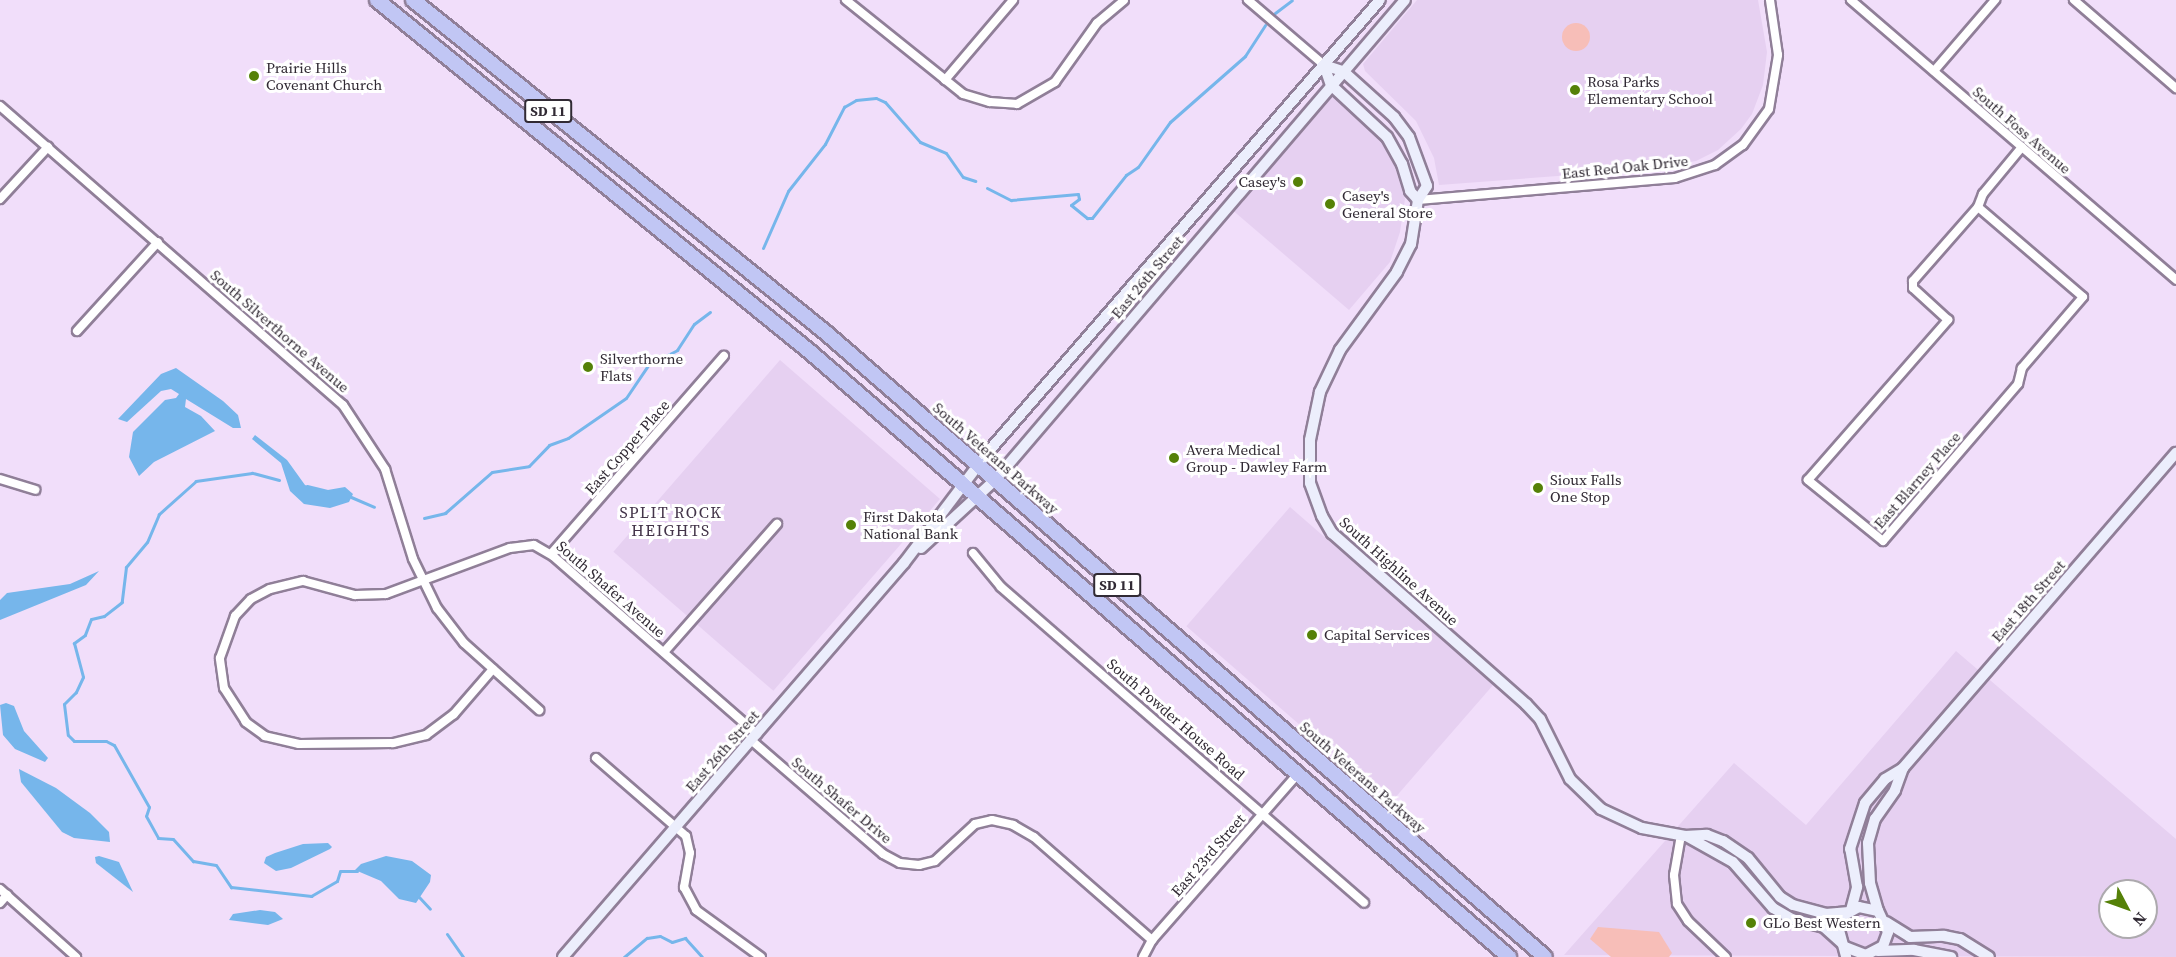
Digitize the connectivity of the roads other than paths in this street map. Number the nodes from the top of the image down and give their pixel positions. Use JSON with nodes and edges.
{"nodes":[{"id":1,"x":377,"y":0,"type":"edge"},
{"id":2,"x":413,"y":0,"type":"edge"},
{"id":3,"x":846,"y":0,"type":"edge"},
{"id":4,"x":862,"y":0,"type":"edge"},
{"id":5,"x":1013,"y":0,"type":"edge"},
{"id":6,"x":1124,"y":0,"type":"edge"},
{"id":7,"x":1248,"y":0,"type":"edge"},
{"id":8,"x":1380,"y":0,"type":"edge"},
{"id":9,"x":1405,"y":0,"type":"edge"},
{"id":10,"x":1770,"y":0,"type":"edge"},
{"id":11,"x":1851,"y":0,"type":"edge"},
{"id":12,"x":1995,"y":0,"type":"edge"},
{"id":13,"x":2074,"y":0,"type":"edge"},
{"id":14,"x":855,"y":8,"type":"junction"},
{"id":15,"x":1324,"y":65,"type":"junction"},
{"id":16,"x":1343,"y":71,"type":"junction"},
{"id":17,"x":1934,"y":71,"type":"junction"},
{"id":18,"x":945,"y":80,"type":"junction"},
{"id":19,"x":1331,"y":85,"type":"junction"},
{"id":20,"x":2176,"y":88,"type":"edge"},
{"id":21,"x":0,"y":106,"type":"edge"},
{"id":22,"x":48,"y":147,"type":"junction"},
{"id":23,"x":2022,"y":147,"type":"junction"},
{"id":24,"x":0,"y":199,"type":"edge"},
{"id":25,"x":1418,"y":200,"type":"junction"},
{"id":26,"x":1978,"y":207,"type":"junction"},
{"id":27,"x":158,"y":242,"type":"junction"},
{"id":28,"x":2176,"y":280,"type":"edge"},
{"id":29,"x":77,"y":331,"type":"dead end"},
{"id":30,"x":723,"y":356,"type":"dead end"},
{"id":31,"x":2176,"y":453,"type":"edge"},
{"id":32,"x":978,"y":464,"type":"junction"},
{"id":33,"x":0,"y":479,"type":"edge"},
{"id":34,"x":995,"y":480,"type":"junction"},
{"id":35,"x":964,"y":484,"type":"junction"},
{"id":36,"x":35,"y":490,"type":"dead end"},
{"id":37,"x":978,"y":496,"type":"junction"},
{"id":38,"x":777,"y":524,"type":"dead end"},
{"id":39,"x":973,"y":553,"type":"dead end"},
{"id":40,"x":551,"y":554,"type":"junction"},
{"id":41,"x":904,"y":563,"type":"junction"},
{"id":42,"x":422,"y":581,"type":"junction"},
{"id":43,"x":664,"y":652,"type":"junction"},
{"id":44,"x":493,"y":669,"type":"junction"},
{"id":45,"x":539,"y":710,"type":"dead end"},
{"id":46,"x":754,"y":737,"type":"junction"},
{"id":47,"x":596,"y":758,"type":"dead end"},
{"id":48,"x":1903,"y":768,"type":"junction"},
{"id":49,"x":1298,"y":774,"type":"junction"},
{"id":50,"x":1263,"y":812,"type":"junction"},
{"id":51,"x":676,"y":827,"type":"junction"},
{"id":52,"x":1683,"y":836,"type":"junction"},
{"id":53,"x":0,"y":889,"type":"edge"},
{"id":54,"x":7,"y":895,"type":"junction"},
{"id":55,"x":0,"y":903,"type":"edge"},
{"id":56,"x":1364,"y":903,"type":"dead end"},
{"id":57,"x":1850,"y":911,"type":"junction"},
{"id":58,"x":1878,"y":911,"type":"junction"},
{"id":59,"x":1886,"y":922,"type":"junction"},
{"id":60,"x":1152,"y":939,"type":"junction"},
{"id":61,"x":1844,"y":949,"type":"edge"},
{"id":62,"x":1874,"y":954,"type":"edge"},
{"id":63,"x":76,"y":957,"type":"edge"},
{"id":64,"x":563,"y":957,"type":"edge"},
{"id":65,"x":761,"y":957,"type":"edge"},
{"id":66,"x":1143,"y":957,"type":"edge"},
{"id":67,"x":1509,"y":957,"type":"edge"},
{"id":68,"x":1545,"y":957,"type":"edge"},
{"id":69,"x":1726,"y":957,"type":"edge"},
{"id":70,"x":1952,"y":957,"type":"edge"},
{"id":71,"x":1989,"y":957,"type":"edge"}],
"edges":[{"from":1,"to":35,"type":"highway","number":"SD 11"},
{"from":2,"to":32,"type":"highway","name":"South Veterans Parkway","number":"SD 11"},
{"from":3,"to":14,"type":"street"},
{"from":4,"to":14,"type":"street"},
{"from":5,"to":18,"type":"street"},
{"from":6,"to":18,"type":"street"},
{"from":7,"to":15,"type":"street","name":"South Highline Avenue"},
{"from":8,"to":15,"type":"street","name":"East 26th Street"},
{"from":9,"to":16,"type":"street","name":"East 26th Street"},
{"from":10,"to":25,"type":"street","name":"East Red Oak Drive"},
{"from":11,"to":17,"type":"street","name":"South Foss Avenue"},
{"from":12,"to":17,"type":"street"},
{"from":13,"to":20,"type":"street"},
{"from":14,"to":18,"type":"street"},
{"from":15,"to":16,"type":"street","name":"South Highline Avenue"},
{"from":15,"to":19,"type":"street"},
{"from":15,"to":32,"type":"street","name":"East 26th Street"},
{"from":16,"to":19,"type":"street","name":"East 26th Street"},
{"from":16,"to":25,"type":"street","name":"South Highline Avenue"},
{"from":17,"to":23,"type":"street","name":"South Foss Avenue"},
{"from":19,"to":25,"type":"street"},
{"from":19,"to":34,"type":"street","name":"East 26th Street"},
{"from":21,"to":22,"type":"street","name":"South Silverthorne Avenue"},
{"from":22,"to":24,"type":"street"},
{"from":22,"to":27,"type":"street","name":"South Silverthorne Avenue"},
{"from":23,"to":26,"type":"street","name":"East Blarney Place"},
{"from":23,"to":28,"type":"street","name":"South Foss Avenue"},
{"from":25,"to":52,"type":"street","name":"South Highline Avenue"},
{"from":26,"to":26,"type":"street","name":"East Blarney Place"},
{"from":27,"to":29,"type":"street"},
{"from":27,"to":42,"type":"street","name":"South Silverthorne Avenue"},
{"from":30,"to":40,"type":"street","name":"East Copper Place"},
{"from":31,"to":48,"type":"street","name":"East 18th Street"},
{"from":32,"to":34,"type":"highway","name":"South Veterans Parkway","number":"SD 11"},
{"from":32,"to":35,"type":"street","name":"East 26th Street"},
{"from":33,"to":36,"type":"street"},
{"from":34,"to":37,"type":"street","name":"East 26th Street"},
{"from":34,"to":68,"type":"highway","name":"South Veterans Parkway","number":"SD 11"},
{"from":35,"to":37,"type":"highway","number":"SD 11"},
{"from":35,"to":41,"type":"street","name":"East 26th Street"},
{"from":37,"to":41,"type":"street","name":"East 26th Street"},
{"from":37,"to":49,"type":"highway","number":"SD 11"},
{"from":38,"to":43,"type":"street"},
{"from":39,"to":50,"type":"street","name":"South Powder House Road"},
{"from":40,"to":42,"type":"street","name":"South Shafer Avenue"},
{"from":40,"to":43,"type":"street","name":"South Shafer Avenue"},
{"from":41,"to":46,"type":"street","name":"East 26th Street"},
{"from":42,"to":44,"type":"street","name":"South Silverthorne Avenue"},
{"from":42,"to":44,"type":"street","name":"South Shafer Avenue"},
{"from":43,"to":46,"type":"street","name":"South Shafer Avenue"},
{"from":44,"to":45,"type":"street","name":"South Silverthorne Avenue"},
{"from":46,"to":51,"type":"street","name":"East 26th Street"},
{"from":46,"to":60,"type":"street","name":"South Shafer Drive"},
{"from":47,"to":51,"type":"street"},
{"from":48,"to":57,"type":"street","name":"East 18th Street"},
{"from":48,"to":58,"type":"street","name":"East 18th Street"},
{"from":49,"to":50,"type":"street","name":"East 23rd Street"},
{"from":49,"to":67,"type":"highway","number":"SD 11"},
{"from":50,"to":56,"type":"street","name":"South Powder House Road"},
{"from":50,"to":60,"type":"street","name":"East 23rd Street"},
{"from":51,"to":64,"type":"street","name":"East 26th Street"},
{"from":51,"to":65,"type":"street"},
{"from":52,"to":57,"type":"street","name":"South Highline Avenue"},
{"from":52,"to":61,"type":"street","name":"South Highline Avenue"},
{"from":52,"to":69,"type":"street"},
{"from":53,"to":54,"type":"street"},
{"from":54,"to":55,"type":"street"},
{"from":54,"to":63,"type":"street"},
{"from":57,"to":58,"type":"street"},
{"from":57,"to":61,"type":"street","name":"East 18th Street"},
{"from":58,"to":59,"type":"street","name":"East 18th Street"},
{"from":59,"to":62,"type":"street"},
{"from":59,"to":71,"type":"street"},
{"from":60,"to":66,"type":"street","name":"East 23rd Street"},
{"from":61,"to":62,"type":"street"},
{"from":62,"to":70,"type":"street"}]}
